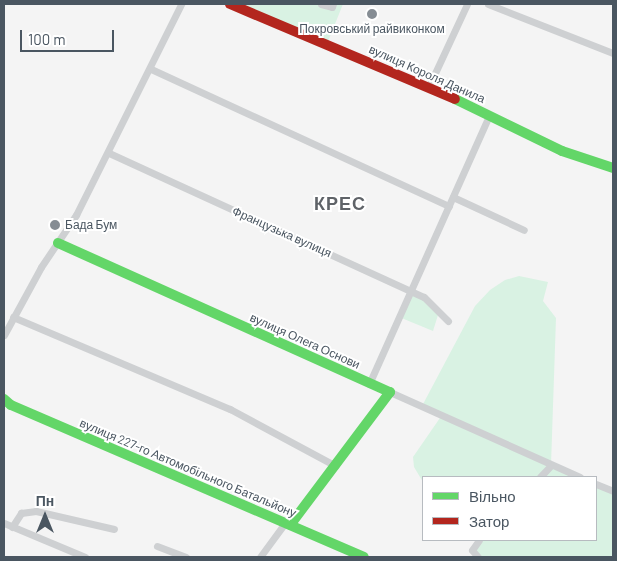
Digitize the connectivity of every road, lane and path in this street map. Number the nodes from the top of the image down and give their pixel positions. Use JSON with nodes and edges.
{"nodes":[{"id":1,"x":181,"y":4,"type":"edge"},
{"id":2,"x":230,"y":4,"type":"edge"},
{"id":3,"x":321,"y":4,"type":"edge"},
{"id":4,"x":333,"y":4,"type":"edge"},
{"id":5,"x":467,"y":4,"type":"edge"},
{"id":6,"x":488,"y":4,"type":"edge"},
{"id":7,"x":613,"y":53,"type":"edge"},
{"id":8,"x":151,"y":68,"type":"junction"},
{"id":9,"x":429,"y":86,"type":"junction"},
{"id":10,"x":489,"y":116,"type":"junction"},
{"id":11,"x":109,"y":153,"type":"junction"},
{"id":12,"x":613,"y":168,"type":"edge"},
{"id":13,"x":453,"y":197,"type":"junction"},
{"id":14,"x":449,"y":206,"type":"junction"},
{"id":15,"x":524,"y":230,"type":"dead end"},
{"id":16,"x":58,"y":243,"type":"junction"},
{"id":17,"x":411,"y":291,"type":"junction"},
{"id":18,"x":13,"y":317,"type":"junction"},
{"id":19,"x":448,"y":321,"type":"dead end"},
{"id":20,"x":4,"y":335,"type":"edge"},
{"id":21,"x":369,"y":384,"type":"junction"},
{"id":22,"x":390,"y":392,"type":"junction"},
{"id":23,"x":4,"y":399,"type":"edge"},
{"id":24,"x":551,"y":465,"type":"junction"},
{"id":25,"x":336,"y":466,"type":"junction"},
{"id":26,"x":541,"y":476,"type":"edge"},
{"id":27,"x":578,"y":476,"type":"edge"},
{"id":28,"x":597,"y":484,"type":"edge"},
{"id":29,"x":613,"y":491,"type":"edge"},
{"id":30,"x":4,"y":523,"type":"edge"},
{"id":31,"x":287,"y":524,"type":"junction"},
{"id":32,"x":12,"y":527,"type":"junction"},
{"id":33,"x":114,"y":529,"type":"dead end"},
{"id":34,"x":478,"y":541,"type":"edge"},
{"id":35,"x":157,"y":546,"type":"dead end"},
{"id":36,"x":85,"y":557,"type":"edge"},
{"id":37,"x":186,"y":557,"type":"edge"},
{"id":38,"x":260,"y":557,"type":"edge"},
{"id":39,"x":364,"y":557,"type":"edge"},
{"id":40,"x":478,"y":557,"type":"edge"}],
"edges":[{"from":1,"to":8,"type":"street"},
{"from":2,"to":9,"type":"street","name":"вулиця Короля Данила"},
{"from":3,"to":4,"type":"street"},
{"from":5,"to":9,"type":"street"},
{"from":6,"to":7,"type":"street"},
{"from":8,"to":11,"type":"street"},
{"from":8,"to":14,"type":"street"},
{"from":9,"to":10,"type":"street","name":"вулиця Короля Данила"},
{"from":10,"to":12,"type":"street","name":"вулиця Короля Данила"},
{"from":10,"to":13,"type":"street"},
{"from":11,"to":16,"type":"street"},
{"from":11,"to":17,"type":"street","name":"Французька вулиця"},
{"from":13,"to":14,"type":"street"},
{"from":13,"to":15,"type":"street"},
{"from":14,"to":17,"type":"street"},
{"from":16,"to":18,"type":"street"},
{"from":16,"to":21,"type":"street","name":"вулиця Олега Основи"},
{"from":17,"to":19,"type":"street","name":"Французька вулиця"},
{"from":17,"to":21,"type":"street"},
{"from":18,"to":20,"type":"street"},
{"from":18,"to":25,"type":"street"},
{"from":21,"to":22,"type":"street","name":"вулиця Олега Основи"},
{"from":22,"to":24,"type":"street"},
{"from":22,"to":25,"type":"street"},
{"from":23,"to":31,"type":"street","name":"вулиця 227-го Автомобільного Батальйону"},
{"from":24,"to":26,"type":"street"},
{"from":24,"to":27,"type":"street"},
{"from":25,"to":31,"type":"street"},
{"from":28,"to":29,"type":"street"},
{"from":30,"to":32,"type":"street"},
{"from":31,"to":38,"type":"street"},
{"from":31,"to":39,"type":"street","name":"вулиця 227-го Автомобільного Батальйону"},
{"from":32,"to":33,"type":"street"},
{"from":32,"to":36,"type":"street"},
{"from":34,"to":40,"type":"street"},
{"from":35,"to":37,"type":"street"}]}
